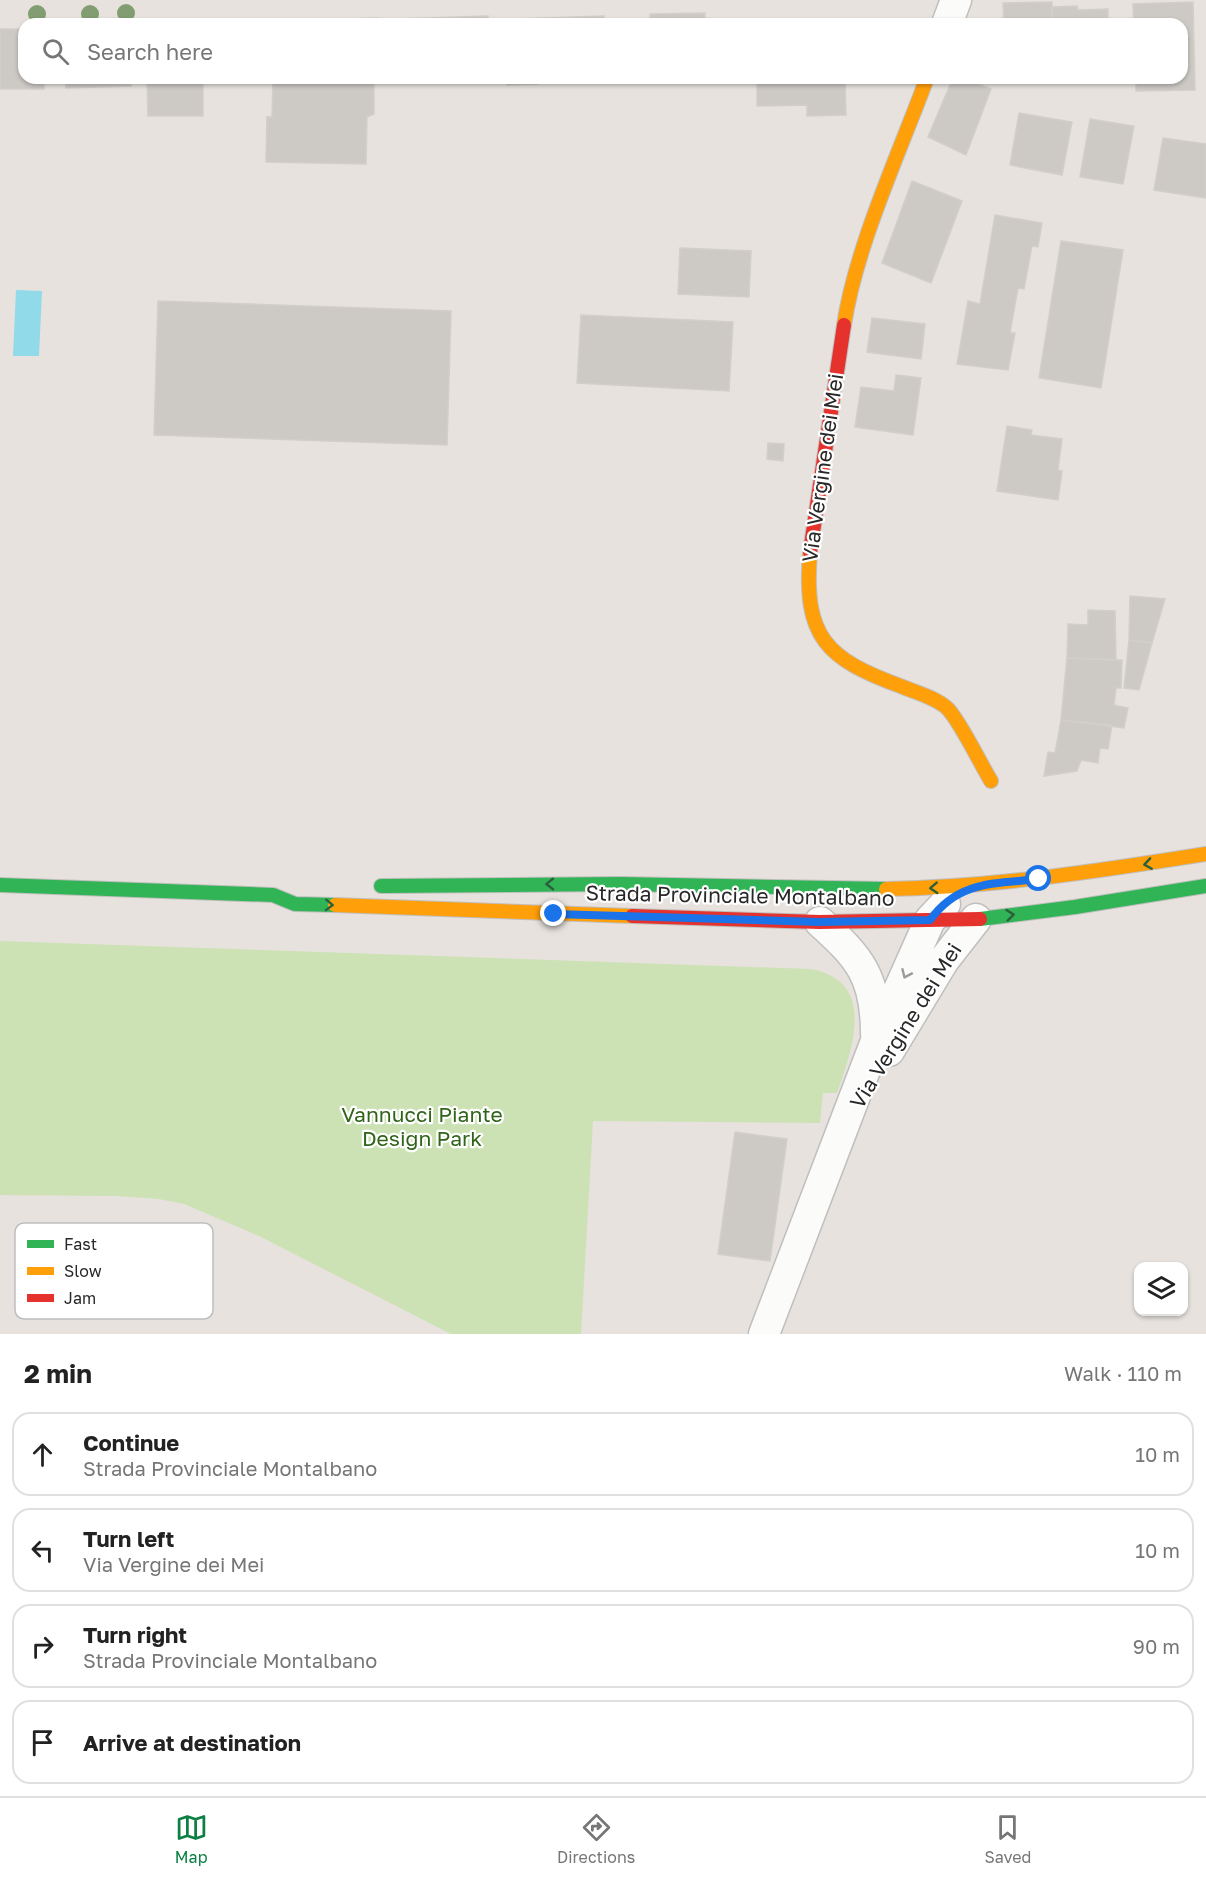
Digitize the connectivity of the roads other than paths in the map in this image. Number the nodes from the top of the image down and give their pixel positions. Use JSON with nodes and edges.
{"nodes":[{"id":1,"x":956,"y":0,"type":"edge"},
{"id":2,"x":949,"y":18,"type":"edge"},
{"id":3,"x":925,"y":84,"type":"edge"},
{"id":4,"x":991,"y":781,"type":"dead end"},
{"id":5,"x":1206,"y":854,"type":"edge"},
{"id":6,"x":0,"y":885,"type":"edge"},
{"id":7,"x":975,"y":885,"type":"junction"},
{"id":8,"x":366,"y":886,"type":"dead end"},
{"id":9,"x":1206,"y":886,"type":"edge"},
{"id":10,"x":294,"y":887,"type":"dead end"},
{"id":11,"x":273,"y":895,"type":"junction"},
{"id":12,"x":976,"y":919,"type":"junction"},
{"id":13,"x":930,"y":920,"type":"junction"},
{"id":14,"x":819,"y":922,"type":"junction"},
{"id":15,"x":876,"y":1041,"type":"junction"},
{"id":16,"x":839,"y":1136,"type":"junction"},
{"id":17,"x":764,"y":1334,"type":"edge"}],
"edges":[{"from":1,"to":2,"type":"street"},
{"from":3,"to":4,"type":"main road","name":"Via Vergine dei Mei"},
{"from":5,"to":7,"type":"main road","name":"Strada Provinciale Montalbano","one_way":true},
{"from":6,"to":11,"type":"main road","name":"Strada Provinciale Montalbano"},
{"from":7,"to":8,"type":"main road","name":"Strada Provinciale Montalbano","one_way":true},
{"from":7,"to":13,"type":"street","name":"Via Vergine dei Mei"},
{"from":12,"to":9,"type":"main road","name":"Strada Provinciale Montalbano","one_way":true},
{"from":10,"to":11,"type":"main road","name":"Strada Provinciale Montalbano"},
{"from":11,"to":14,"type":"main road","name":"Strada Provinciale Montalbano","one_way":true},
{"from":12,"to":13,"type":"main road","name":"Strada Provinciale Montalbano"},
{"from":12,"to":16,"type":"street","name":"Via Vergine dei Mei"},
{"from":13,"to":14,"type":"main road","name":"Strada Provinciale Montalbano"},
{"from":13,"to":15,"type":"street","name":"Via Vergine dei Mei","one_way":true},
{"from":14,"to":15,"type":"street","name":"Via Vergine dei Mei"},
{"from":15,"to":16,"type":"street","name":"Via Vergine dei Mei"},
{"from":16,"to":17,"type":"street","name":"Via Vergine dei Mei"}]}
